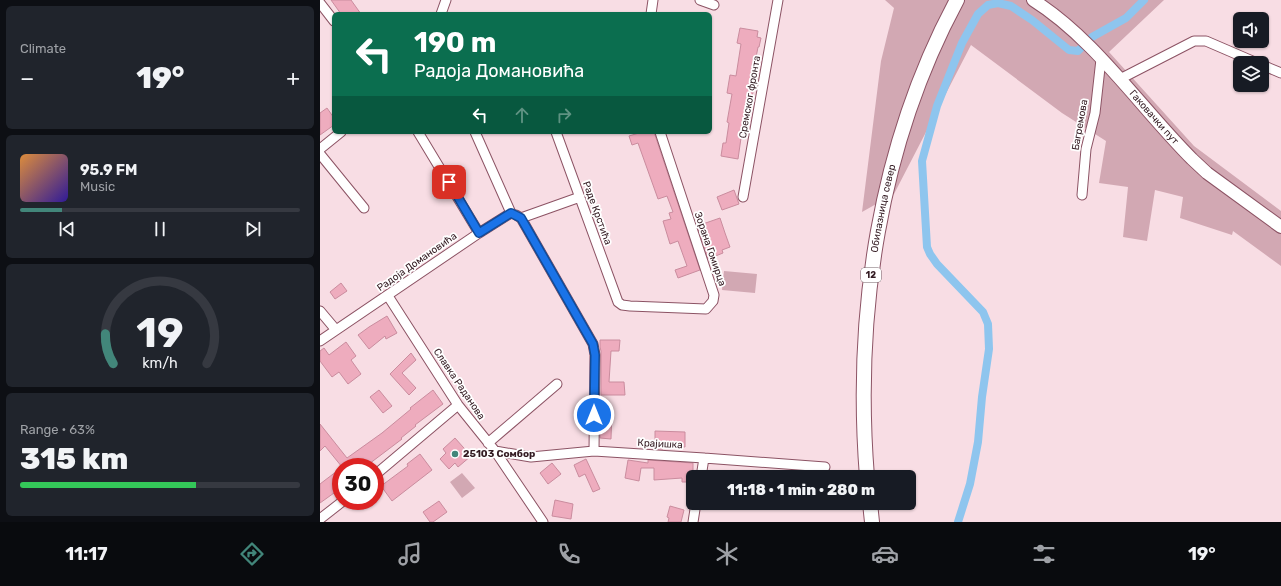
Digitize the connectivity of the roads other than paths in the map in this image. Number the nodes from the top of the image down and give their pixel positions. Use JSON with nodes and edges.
{"nodes":[{"id":1,"x":446,"y":0,"type":"edge"},
{"id":2,"x":653,"y":0,"type":"edge"},
{"id":3,"x":700,"y":0,"type":"edge"},
{"id":4,"x":778,"y":0,"type":"edge"},
{"id":5,"x":961,"y":0,"type":"edge"},
{"id":6,"x":1033,"y":0,"type":"edge"},
{"id":7,"x":320,"y":3,"type":"edge"},
{"id":8,"x":953,"y":4,"type":"edge"},
{"id":9,"x":714,"y":5,"type":"dead end"},
{"id":10,"x":442,"y":12,"type":"edge"},
{"id":11,"x":651,"y":12,"type":"edge"},
{"id":12,"x":332,"y":18,"type":"edge"},
{"id":13,"x":1241,"y":56,"type":"edge"},
{"id":14,"x":1101,"y":59,"type":"junction"},
{"id":15,"x":1269,"y":68,"type":"edge"},
{"id":16,"x":1281,"y":73,"type":"edge"},
{"id":17,"x":1120,"y":79,"type":"junction"},
{"id":18,"x":339,"y":134,"type":"edge"},
{"id":19,"x":419,"y":134,"type":"edge"},
{"id":20,"x":476,"y":134,"type":"edge"},
{"id":21,"x":557,"y":134,"type":"edge"},
{"id":22,"x":661,"y":134,"type":"edge"},
{"id":23,"x":320,"y":149,"type":"edge"},
{"id":24,"x":320,"y":154,"type":"edge"},
{"id":25,"x":1082,"y":195,"type":"dead end"},
{"id":26,"x":580,"y":197,"type":"junction"},
{"id":27,"x":743,"y":197,"type":"dead end"},
{"id":28,"x":364,"y":208,"type":"dead end"},
{"id":29,"x":511,"y":213,"type":"junction"},
{"id":30,"x":521,"y":218,"type":"junction"},
{"id":31,"x":1281,"y":227,"type":"edge"},
{"id":32,"x":479,"y":233,"type":"junction"},
{"id":33,"x":388,"y":296,"type":"junction"},
{"id":34,"x":618,"y":302,"type":"joint"},
{"id":35,"x":320,"y":311,"type":"edge"},
{"id":36,"x":336,"y":330,"type":"junction"},
{"id":37,"x":320,"y":341,"type":"edge"},
{"id":38,"x":557,"y":384,"type":"dead end"},
{"id":39,"x":458,"y":406,"type":"junction"},
{"id":40,"x":488,"y":443,"type":"junction"},
{"id":41,"x":494,"y":451,"type":"junction"},
{"id":42,"x":594,"y":451,"type":"junction"},
{"id":43,"x":704,"y":458,"type":"junction"},
{"id":44,"x":825,"y":467,"type":"dead end"},
{"id":45,"x":384,"y":468,"type":"edge"},
{"id":46,"x":702,"y":470,"type":"edge"},
{"id":47,"x":866,"y":470,"type":"edge"},
{"id":48,"x":332,"y":510,"type":"edge"},
{"id":49,"x":695,"y":510,"type":"edge"},
{"id":50,"x":871,"y":510,"type":"edge"},
{"id":51,"x":320,"y":519,"type":"edge"},
{"id":52,"x":543,"y":522,"type":"edge"},
{"id":53,"x":693,"y":522,"type":"edge"},
{"id":54,"x":872,"y":522,"type":"edge"}],
"edges":[{"from":1,"to":10,"type":"street"},
{"from":2,"to":11,"type":"street"},
{"from":3,"to":9,"type":"street"},
{"from":4,"to":27,"type":"street","name":"Сремског фронта"},
{"from":5,"to":8,"type":"main road","name":"Обилазница север"},
{"from":6,"to":14,"type":"street","name":"Гаковачки пут"},
{"from":7,"to":12,"type":"street"},
{"from":8,"to":47,"type":"main road","name":"Обилазница север","number":"12"},
{"from":13,"to":17,"type":"street"},
{"from":14,"to":17,"type":"street","name":"Гаковачки пут"},
{"from":14,"to":25,"type":"street","name":"Багремова"},
{"from":15,"to":16,"type":"street"},
{"from":17,"to":31,"type":"street","name":"Гаковачки пут"},
{"from":18,"to":23,"type":"street"},
{"from":19,"to":32,"type":"street"},
{"from":20,"to":29,"type":"street"},
{"from":21,"to":26,"type":"street","name":"Раде Крстића"},
{"from":22,"to":34,"type":"street","name":"Зорана Гомирца"},
{"from":24,"to":28,"type":"street"},
{"from":26,"to":30,"type":"street"},
{"from":26,"to":34,"type":"street","name":"Раде Крстића"},
{"from":29,"to":30,"type":"street"},
{"from":29,"to":32,"type":"street","name":"Радоја Домановића"},
{"from":30,"to":42,"type":"street"},
{"from":32,"to":33,"type":"street","name":"Радоја Домановића"},
{"from":33,"to":36,"type":"street","name":"Радоја Домановића"},
{"from":33,"to":39,"type":"street","name":"Славка Раданова"},
{"from":35,"to":36,"type":"street"},
{"from":36,"to":37,"type":"street","name":"Радоја Домановића"},
{"from":38,"to":40,"type":"street"},
{"from":39,"to":40,"type":"street","name":"Славка Раданова"},
{"from":39,"to":45,"type":"street"},
{"from":40,"to":41,"type":"street","name":"Славка Раданова"},
{"from":41,"to":42,"type":"street","name":"Крајишка"},
{"from":41,"to":52,"type":"street","name":"Славка Раданова"},
{"from":42,"to":43,"type":"street","name":"Крајишка"},
{"from":43,"to":44,"type":"street","name":"Крајишка"},
{"from":43,"to":46,"type":"street"},
{"from":48,"to":51,"type":"street"},
{"from":49,"to":53,"type":"street"},
{"from":50,"to":54,"type":"main road"}]}
